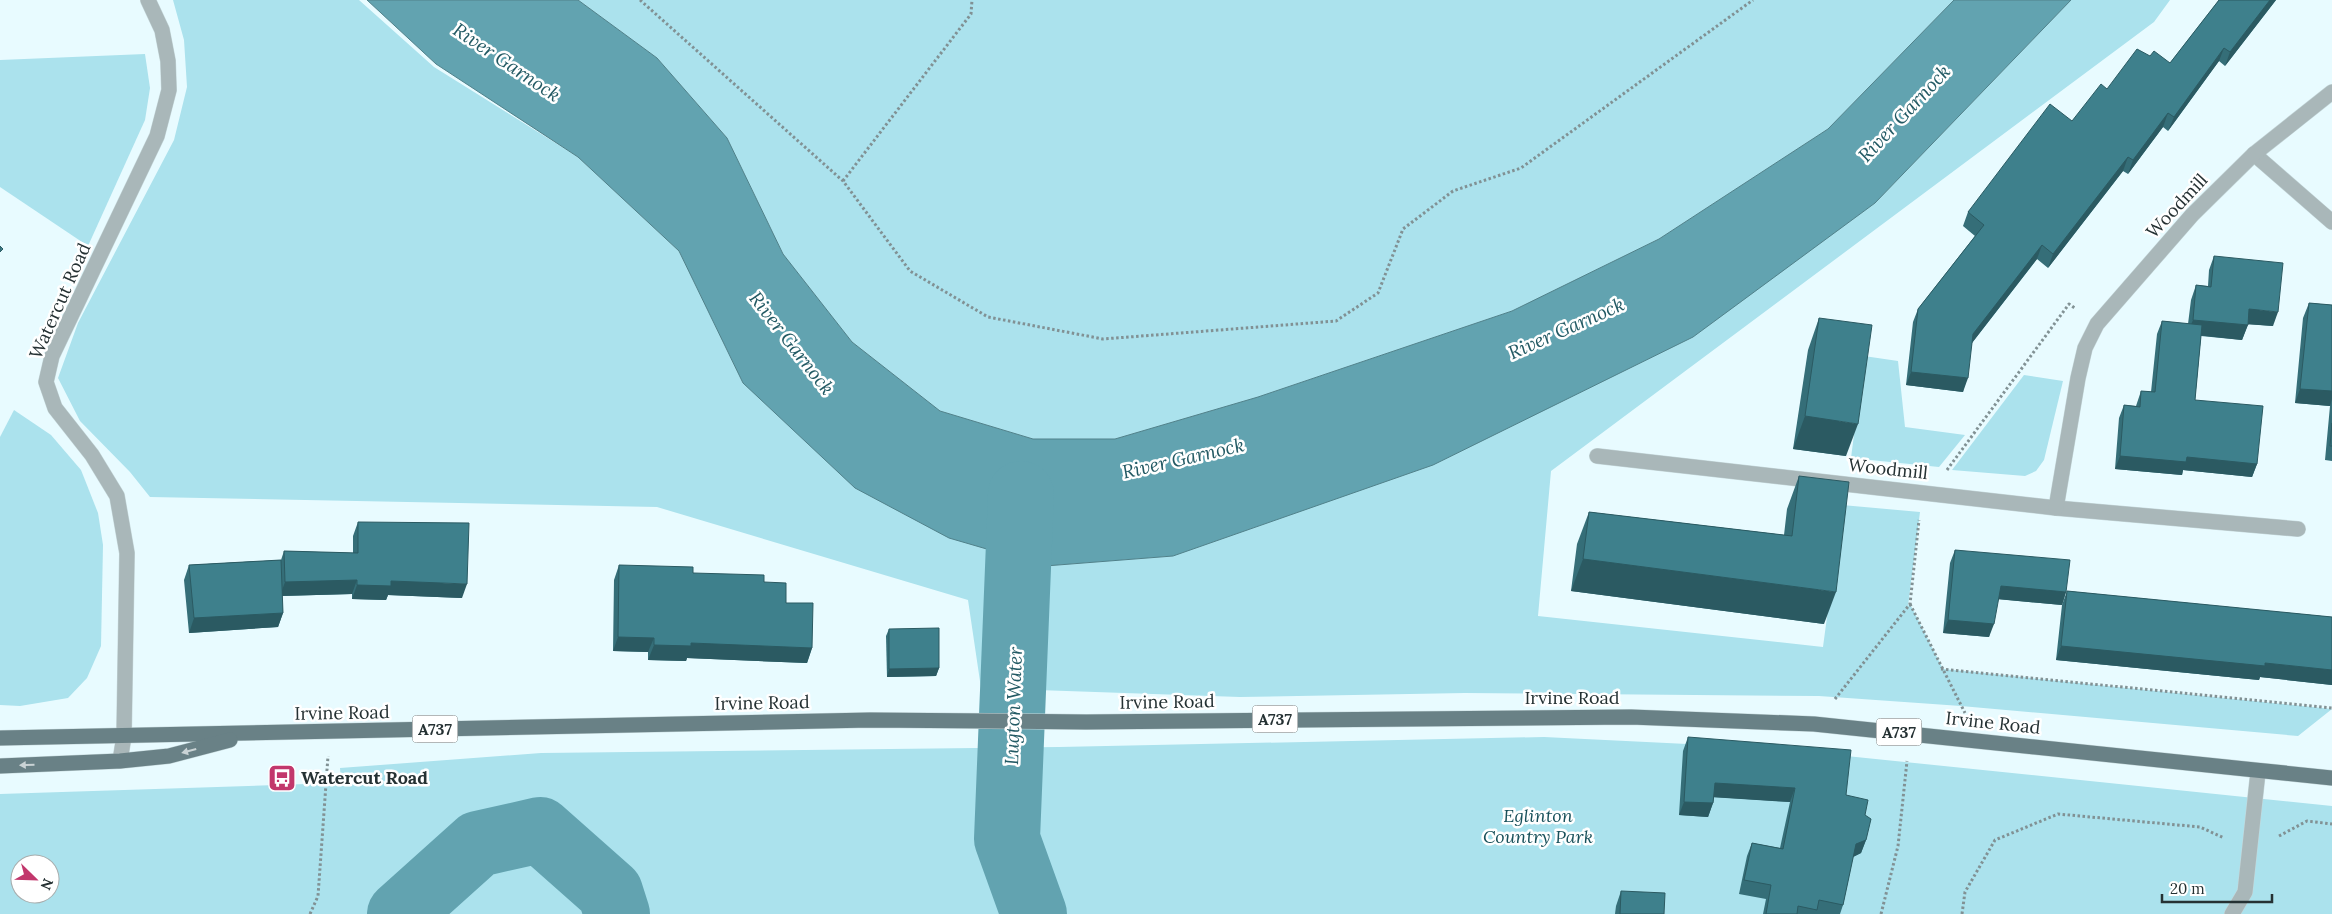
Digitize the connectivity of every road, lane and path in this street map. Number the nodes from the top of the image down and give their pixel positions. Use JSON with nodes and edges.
{"nodes":[{"id":1,"x":148,"y":0,"type":"edge"},
{"id":2,"x":640,"y":0,"type":"edge"},
{"id":3,"x":972,"y":0,"type":"edge"},
{"id":4,"x":1753,"y":0,"type":"edge"},
{"id":5,"x":2332,"y":92,"type":"edge"},
{"id":6,"x":2254,"y":154,"type":"junction"},
{"id":7,"x":843,"y":181,"type":"junction"},
{"id":8,"x":2332,"y":222,"type":"edge"},
{"id":9,"x":2097,"y":324,"type":"junction"},
{"id":10,"x":1597,"y":456,"type":"dead end"},
{"id":11,"x":1926,"y":492,"type":"junction"},
{"id":12,"x":2056,"y":508,"type":"junction"},
{"id":13,"x":2298,"y":529,"type":"dead end"},
{"id":14,"x":1910,"y":604,"type":"junction"},
{"id":15,"x":1941,"y":669,"type":"junction"},
{"id":16,"x":2332,"y":708,"type":"edge"},
{"id":17,"x":1814,"y":724,"type":"junction"},
{"id":18,"x":329,"y":732,"type":"junction"},
{"id":19,"x":1909,"y":733,"type":"junction"},
{"id":20,"x":253,"y":734,"type":"junction"},
{"id":21,"x":124,"y":736,"type":"junction"},
{"id":22,"x":0,"y":738,"type":"edge"},
{"id":23,"x":1978,"y":740,"type":"junction"},
{"id":24,"x":120,"y":760,"type":"junction"},
{"id":25,"x":0,"y":766,"type":"edge"},
{"id":26,"x":2258,"y":772,"type":"junction"},
{"id":27,"x":2332,"y":778,"type":"edge"},
{"id":28,"x":2332,"y":824,"type":"edge"},
{"id":29,"x":2250,"y":851,"type":"junction"},
{"id":30,"x":310,"y":914,"type":"edge"},
{"id":31,"x":1881,"y":914,"type":"edge"},
{"id":32,"x":1962,"y":914,"type":"edge"},
{"id":33,"x":2232,"y":914,"type":"edge"}],
"edges":[{"from":1,"to":21,"type":"street","name":"Watercut Road"},
{"from":2,"to":7,"type":"path"},
{"from":3,"to":7,"type":"path"},
{"from":4,"to":7,"type":"path"},
{"from":5,"to":6,"type":"street","name":"Woodmill"},
{"from":6,"to":8,"type":"street"},
{"from":6,"to":9,"type":"street","name":"Woodmill"},
{"from":9,"to":11,"type":"path"},
{"from":9,"to":12,"type":"street","name":"Woodmill"},
{"from":10,"to":11,"type":"street","name":"Woodmill"},
{"from":11,"to":12,"type":"street","name":"Woodmill"},
{"from":11,"to":14,"type":"path"},
{"from":12,"to":13,"type":"street","name":"Woodmill"},
{"from":14,"to":15,"type":"path"},
{"from":14,"to":17,"type":"path"},
{"from":15,"to":16,"type":"path"},
{"from":15,"to":23,"type":"path"},
{"from":17,"to":18,"type":"main road","name":"Irvine Road","number":"A737"},
{"from":17,"to":19,"type":"main road","name":"Irvine Road","number":"A737"},
{"from":18,"to":20,"type":"main road","name":"Irvine Road","number":"A737"},
{"from":18,"to":30,"type":"path"},
{"from":19,"to":23,"type":"main road","name":"Irvine Road","number":"A737"},
{"from":19,"to":31,"type":"path"},
{"from":20,"to":21,"type":"main road","name":"Irvine Road","number":"A737"},
{"from":20,"to":24,"type":"main road","one_way":true},
{"from":21,"to":22,"type":"main road","name":"Irvine Road","number":"A737"},
{"from":21,"to":24,"type":"street","name":"Watercut Road"},
{"from":23,"to":26,"type":"main road","name":"Irvine Road","number":"A737"},
{"from":24,"to":25,"type":"main road","one_way":true},
{"from":26,"to":27,"type":"main road","name":"Irvine Road","number":"A737"},
{"from":26,"to":29,"type":"street"},
{"from":28,"to":29,"type":"path"},
{"from":29,"to":32,"type":"path"},
{"from":29,"to":33,"type":"street"}]}
